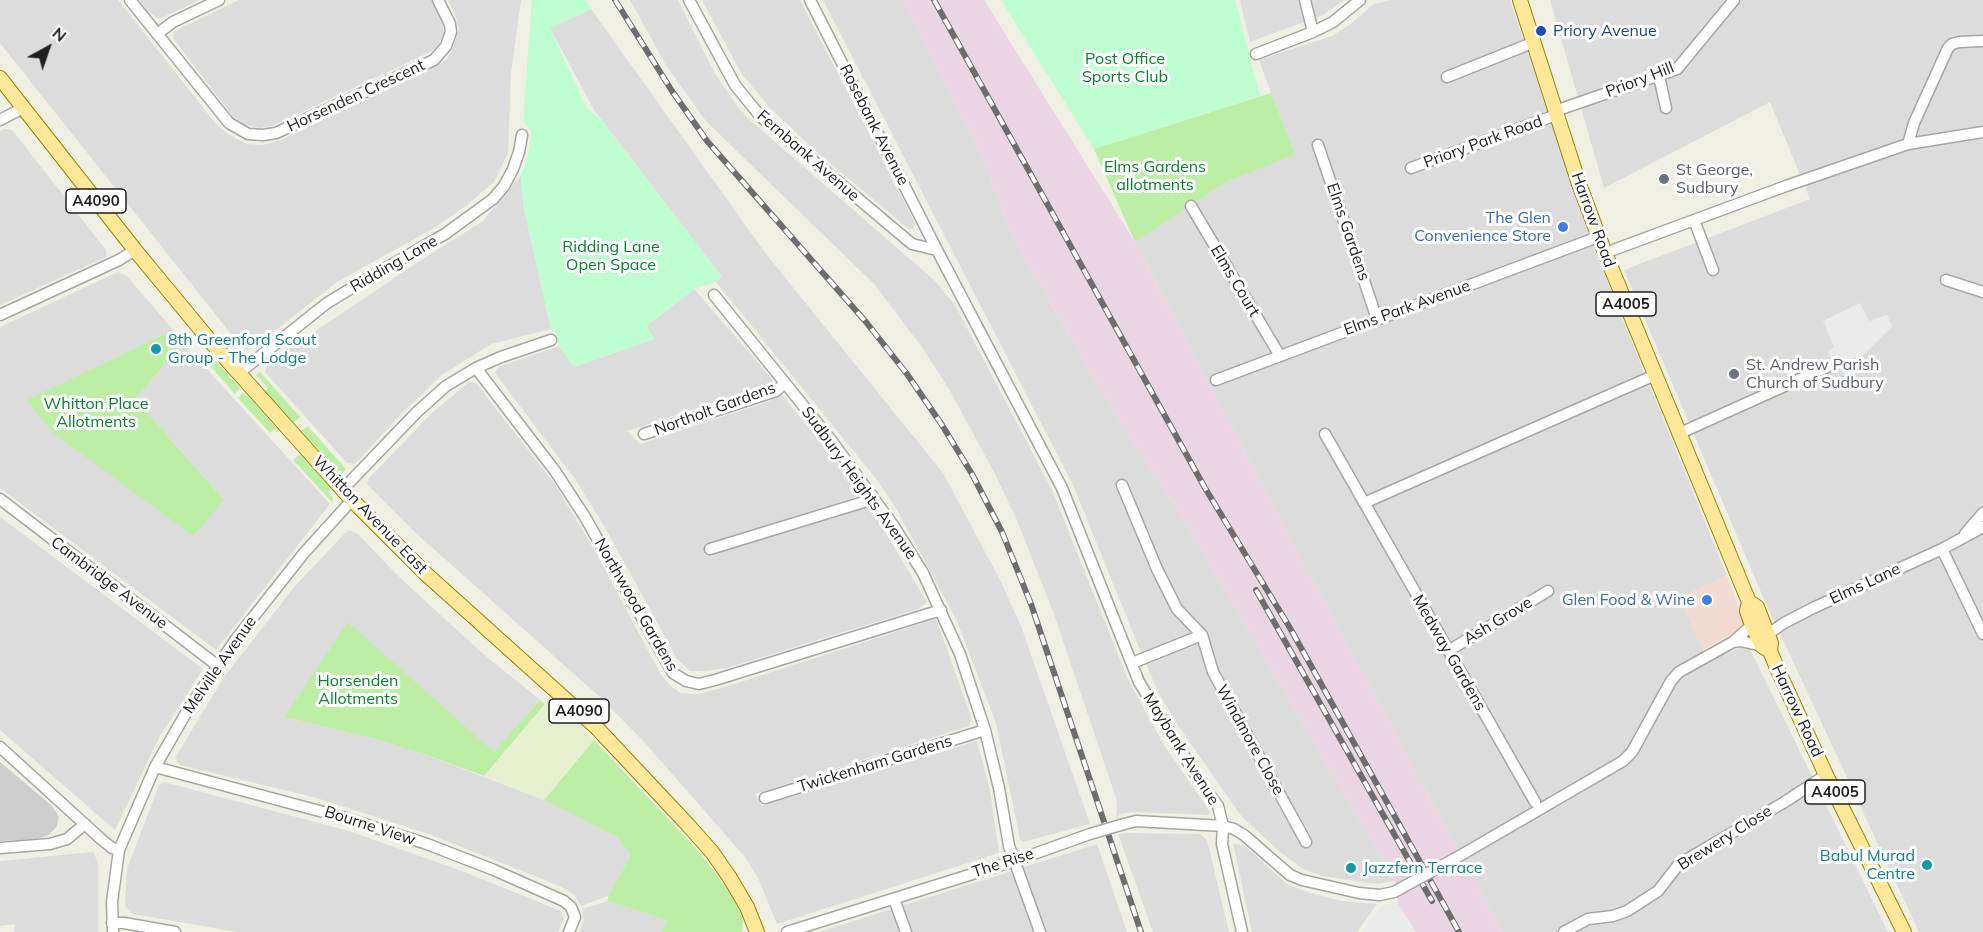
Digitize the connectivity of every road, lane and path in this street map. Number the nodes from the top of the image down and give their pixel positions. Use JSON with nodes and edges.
{"nodes":[{"id":1,"x":130,"y":0,"type":"edge"},
{"id":2,"x":219,"y":0,"type":"edge"},
{"id":3,"x":438,"y":0,"type":"edge"},
{"id":4,"x":690,"y":0,"type":"edge"},
{"id":5,"x":810,"y":0,"type":"edge"},
{"id":6,"x":1305,"y":0,"type":"edge"},
{"id":7,"x":1360,"y":0,"type":"edge"},
{"id":8,"x":1520,"y":0,"type":"edge"},
{"id":9,"x":1734,"y":0,"type":"edge"},
{"id":10,"x":1313,"y":33,"type":"junction"},
{"id":11,"x":157,"y":34,"type":"junction"},
{"id":12,"x":1983,"y":41,"type":"edge"},
{"id":13,"x":1532,"y":43,"type":"junction"},
{"id":14,"x":1256,"y":54,"type":"dead end"},
{"id":15,"x":1447,"y":76,"type":"dead end"},
{"id":16,"x":1659,"y":76,"type":"junction"},
{"id":17,"x":0,"y":78,"type":"edge"},
{"id":18,"x":23,"y":108,"type":"junction"},
{"id":19,"x":1666,"y":108,"type":"dead end"},
{"id":20,"x":1555,"y":113,"type":"junction"},
{"id":21,"x":0,"y":120,"type":"edge"},
{"id":22,"x":1983,"y":132,"type":"edge"},
{"id":23,"x":522,"y":135,"type":"dead end"},
{"id":24,"x":1908,"y":144,"type":"junction"},
{"id":25,"x":1318,"y":145,"type":"dead end"},
{"id":26,"x":1411,"y":168,"type":"dead end"},
{"id":27,"x":1191,"y":206,"type":"dead end"},
{"id":28,"x":1694,"y":220,"type":"junction"},
{"id":29,"x":1598,"y":237,"type":"junction"},
{"id":30,"x":135,"y":250,"type":"junction"},
{"id":31,"x":937,"y":250,"type":"junction"},
{"id":32,"x":1605,"y":253,"type":"junction"},
{"id":33,"x":1713,"y":270,"type":"dead end"},
{"id":34,"x":1946,"y":280,"type":"dead end"},
{"id":35,"x":1983,"y":292,"type":"edge"},
{"id":36,"x":714,"y":296,"type":"dead end"},
{"id":37,"x":0,"y":315,"type":"edge"},
{"id":38,"x":1377,"y":319,"type":"junction"},
{"id":39,"x":551,"y":340,"type":"dead end"},
{"id":40,"x":1280,"y":356,"type":"junction"},
{"id":41,"x":1827,"y":367,"type":"dead end"},
{"id":42,"x":476,"y":368,"type":"junction"},
{"id":43,"x":238,"y":373,"type":"junction"},
{"id":44,"x":1655,"y":375,"type":"junction"},
{"id":45,"x":1216,"y":380,"type":"dead end"},
{"id":46,"x":785,"y":383,"type":"junction"},
{"id":47,"x":644,"y":434,"type":"dead end"},
{"id":48,"x":1678,"y":434,"type":"junction"},
{"id":49,"x":1325,"y":435,"type":"dead end"},
{"id":50,"x":1122,"y":485,"type":"dead end"},
{"id":51,"x":343,"y":489,"type":"junction"},
{"id":52,"x":872,"y":495,"type":"junction"},
{"id":53,"x":0,"y":499,"type":"edge"},
{"id":54,"x":352,"y":500,"type":"junction"},
{"id":55,"x":1364,"y":503,"type":"junction"},
{"id":56,"x":1983,"y":513,"type":"edge"},
{"id":57,"x":1983,"y":527,"type":"edge"},
{"id":58,"x":1963,"y":537,"type":"junction"},
{"id":59,"x":710,"y":549,"type":"dead end"},
{"id":60,"x":1942,"y":549,"type":"junction"},
{"id":61,"x":1548,"y":591,"type":"dead end"},
{"id":62,"x":1749,"y":603,"type":"junction"},
{"id":63,"x":941,"y":610,"type":"junction"},
{"id":64,"x":1752,"y":624,"type":"junction"},
{"id":65,"x":1202,"y":634,"type":"junction"},
{"id":66,"x":1983,"y":634,"type":"edge"},
{"id":67,"x":1733,"y":642,"type":"junction"},
{"id":68,"x":1766,"y":644,"type":"junction"},
{"id":69,"x":1448,"y":651,"type":"junction"},
{"id":70,"x":1132,"y":663,"type":"junction"},
{"id":71,"x":218,"y":666,"type":"junction"},
{"id":72,"x":985,"y":730,"type":"junction"},
{"id":73,"x":0,"y":747,"type":"edge"},
{"id":74,"x":155,"y":767,"type":"junction"},
{"id":75,"x":1826,"y":775,"type":"junction"},
{"id":76,"x":765,"y":798,"type":"dead end"},
{"id":77,"x":1535,"y":802,"type":"dead end"},
{"id":78,"x":85,"y":824,"type":"junction"},
{"id":79,"x":1223,"y":826,"type":"junction"},
{"id":80,"x":1306,"y":842,"type":"dead end"},
{"id":81,"x":0,"y":848,"type":"edge"},
{"id":82,"x":118,"y":850,"type":"junction"},
{"id":83,"x":1014,"y":861,"type":"junction"},
{"id":84,"x":894,"y":898,"type":"junction"},
{"id":85,"x":112,"y":928,"type":"edge"},
{"id":86,"x":175,"y":932,"type":"edge"},
{"id":87,"x":569,"y":932,"type":"edge"},
{"id":88,"x":757,"y":932,"type":"edge"},
{"id":89,"x":787,"y":932,"type":"edge"},
{"id":90,"x":906,"y":932,"type":"edge"},
{"id":91,"x":1040,"y":932,"type":"edge"},
{"id":92,"x":1242,"y":932,"type":"edge"},
{"id":93,"x":1564,"y":932,"type":"edge"},
{"id":94,"x":1904,"y":932,"type":"edge"}],
"edges":[{"from":1,"to":11,"type":"street"},
{"from":2,"to":11,"type":"street"},
{"from":3,"to":11,"type":"street","name":"Horsenden Crescent"},
{"from":4,"to":31,"type":"street","name":"Fernbank Avenue"},
{"from":5,"to":31,"type":"street","name":"Rosebank Avenue"},
{"from":6,"to":10,"type":"street"},
{"from":7,"to":10,"type":"street"},
{"from":8,"to":13,"type":"main road","name":"Harrow Road","number":"A4005"},
{"from":9,"to":16,"type":"street","name":"Priory Hill"},
{"from":10,"to":14,"type":"street"},
{"from":12,"to":24,"type":"street"},
{"from":13,"to":15,"type":"street"},
{"from":13,"to":20,"type":"main road","name":"Harrow Road","number":"A4005"},
{"from":16,"to":19,"type":"street"},
{"from":16,"to":20,"type":"street","name":"Priory Hill"},
{"from":17,"to":18,"type":"main road","name":"Whitton Avenue East","number":"A4090"},
{"from":18,"to":21,"type":"street"},
{"from":18,"to":30,"type":"main road","name":"Whitton Avenue East","number":"A4090"},
{"from":20,"to":26,"type":"street","name":"Priory Park Road"},
{"from":20,"to":29,"type":"main road","name":"Harrow Road","number":"A4005"},
{"from":22,"to":24,"type":"street"},
{"from":23,"to":43,"type":"street","name":"Ridding Lane"},
{"from":24,"to":28,"type":"street"},
{"from":25,"to":38,"type":"street","name":"Elms Gardens"},
{"from":27,"to":40,"type":"street","name":"Elms Court"},
{"from":28,"to":32,"type":"street"},
{"from":28,"to":33,"type":"street"},
{"from":29,"to":32,"type":"main road","name":"Harrow Road","number":"A4005"},
{"from":29,"to":38,"type":"street","name":"Elms Park Avenue"},
{"from":30,"to":37,"type":"street"},
{"from":30,"to":43,"type":"main road","name":"Whitton Avenue East","number":"A4090"},
{"from":31,"to":70,"type":"street","name":"Maybank Avenue"},
{"from":32,"to":44,"type":"main road","name":"Harrow Road","number":"A4005"},
{"from":34,"to":35,"type":"street"},
{"from":36,"to":46,"type":"street","name":"Sudbury Heights Avenue"},
{"from":38,"to":40,"type":"street","name":"Elms Park Avenue"},
{"from":39,"to":42,"type":"street"},
{"from":40,"to":45,"type":"street","name":"Elms Park Avenue"},
{"from":41,"to":48,"type":"street"},
{"from":42,"to":51,"type":"street"},
{"from":42,"to":63,"type":"street","name":"Northwood Gardens"},
{"from":43,"to":51,"type":"main road","name":"Whitton Avenue East","number":"A4090"},
{"from":44,"to":48,"type":"main road","name":"Harrow Road","number":"A4005"},
{"from":44,"to":55,"type":"street"},
{"from":46,"to":47,"type":"street","name":"Northolt Gardens"},
{"from":46,"to":52,"type":"street","name":"Sudbury Heights Avenue"},
{"from":48,"to":62,"type":"main road","name":"Harrow Road","number":"A4005"},
{"from":49,"to":55,"type":"street","name":"Medway Gardens"},
{"from":50,"to":65,"type":"street","name":"Windmore Close"},
{"from":51,"to":54,"type":"main road","name":"Whitton Avenue East","number":"A4090"},
{"from":52,"to":59,"type":"street"},
{"from":52,"to":63,"type":"street","name":"Sudbury Heights Avenue"},
{"from":53,"to":71,"type":"street","name":"Cambridge Avenue"},
{"from":54,"to":71,"type":"street","name":"Melville Avenue"},
{"from":54,"to":88,"type":"main road","name":"Whitton Avenue East","number":"A4090"},
{"from":55,"to":69,"type":"street","name":"Medway Gardens"},
{"from":56,"to":58,"type":"street","name":"Elms Lane"},
{"from":57,"to":58,"type":"street","name":"Elms Lane"},
{"from":58,"to":60,"type":"street","name":"Elms Lane"},
{"from":60,"to":66,"type":"street"},
{"from":60,"to":68,"type":"street","name":"Elms Lane"},
{"from":61,"to":69,"type":"street","name":"Ash Grove"},
{"from":62,"to":64,"type":"main road","name":"Harrow Road","number":"A4005"},
{"from":62,"to":68,"type":"main road","name":"Harrow Road","number":"A4005"},
{"from":63,"to":72,"type":"street","name":"Sudbury Heights Avenue"},
{"from":64,"to":67,"type":"street","name":"Maybank Avenue"},
{"from":64,"to":68,"type":"main road","name":"Harrow Road","number":"A4005"},
{"from":65,"to":70,"type":"street"},
{"from":65,"to":80,"type":"street","name":"Windmore Close"},
{"from":67,"to":68,"type":"street"},
{"from":67,"to":79,"type":"street","name":"Maybank Avenue","bridge":true},
{"from":68,"to":75,"type":"main road","name":"Harrow Road","number":"A4005"},
{"from":69,"to":77,"type":"street","name":"Medway Gardens"},
{"from":70,"to":79,"type":"street","name":"Maybank Avenue"},
{"from":71,"to":74,"type":"street","name":"Melville Avenue"},
{"from":72,"to":76,"type":"street","name":"Twickenham Gardens"},
{"from":72,"to":83,"type":"street","name":"Sudbury Heights Avenue"},
{"from":73,"to":78,"type":"street"},
{"from":74,"to":82,"type":"street","name":"Melville Avenue"},
{"from":74,"to":87,"type":"street","name":"Bourne View"},
{"from":75,"to":93,"type":"street","name":"Brewery Close"},
{"from":75,"to":94,"type":"main road","name":"Harrow Road","number":"A4005"},
{"from":78,"to":81,"type":"street"},
{"from":78,"to":82,"type":"street"},
{"from":79,"to":83,"type":"street","name":"The Rise","bridge":true},
{"from":79,"to":92,"type":"street"},
{"from":82,"to":85,"type":"street","name":"Melville Avenue"},
{"from":83,"to":84,"type":"street","name":"The Rise"},
{"from":83,"to":91,"type":"street","name":"Sudbury Heights Avenue"},
{"from":84,"to":89,"type":"street","name":"The Rise"},
{"from":84,"to":90,"type":"street"},
{"from":85,"to":86,"type":"street"}]}
